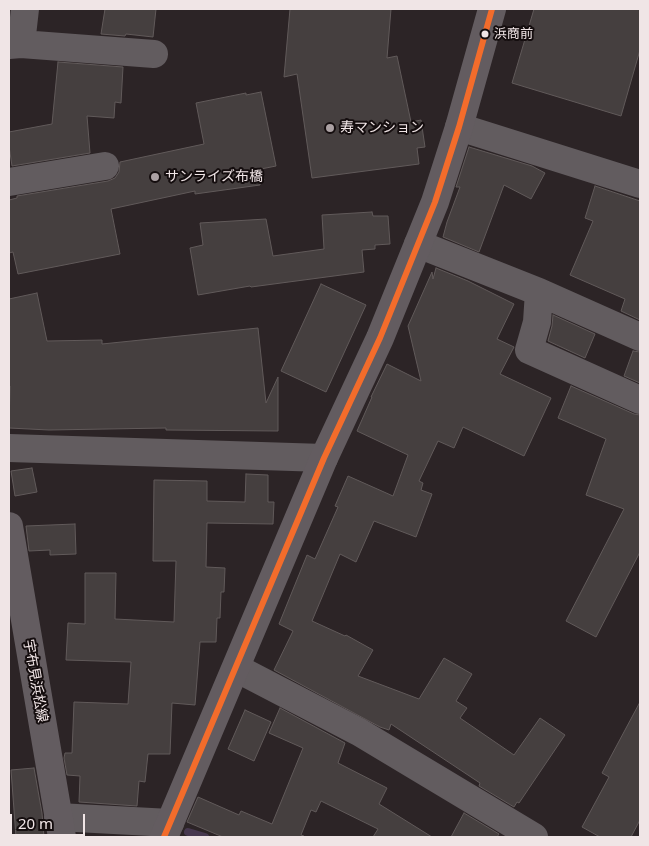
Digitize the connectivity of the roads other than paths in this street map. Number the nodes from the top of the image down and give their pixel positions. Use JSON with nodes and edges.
{"nodes":[{"id":1,"x":25,"y":9,"type":"edge"},
{"id":2,"x":492,"y":9,"type":"edge"},
{"id":3,"x":15,"y":45,"type":"edge"},
{"id":4,"x":154,"y":54,"type":"dead end"},
{"id":5,"x":459,"y":127,"type":"junction"},
{"id":6,"x":105,"y":166,"type":"dead end"},
{"id":7,"x":9,"y":182,"type":"edge"},
{"id":8,"x":640,"y":184,"type":"edge"},
{"id":9,"x":418,"y":244,"type":"junction"},
{"id":10,"x":539,"y":292,"type":"junction"},
{"id":11,"x":640,"y":337,"type":"edge"},
{"id":12,"x":640,"y":400,"type":"edge"},
{"id":13,"x":9,"y":448,"type":"edge"},
{"id":14,"x":324,"y":458,"type":"junction"},
{"id":15,"x":9,"y":526,"type":"edge"},
{"id":16,"x":236,"y":668,"type":"junction"},
{"id":17,"x":60,"y":827,"type":"edge"},
{"id":18,"x":167,"y":830,"type":"edge"},
{"id":19,"x":534,"y":837,"type":"edge"}],
"edges":[{"from":1,"to":3,"type":"street"},
{"from":2,"to":5,"type":"main road"},
{"from":3,"to":4,"type":"street"},
{"from":5,"to":8,"type":"street"},
{"from":5,"to":9,"type":"main road"},
{"from":6,"to":7,"type":"street"},
{"from":9,"to":10,"type":"street"},
{"from":9,"to":14,"type":"main road"},
{"from":10,"to":11,"type":"street"},
{"from":10,"to":12,"type":"street"},
{"from":13,"to":14,"type":"street"},
{"from":14,"to":16,"type":"main road"},
{"from":15,"to":17,"type":"main road","name":"宇布見浜松線"},
{"from":16,"to":18,"type":"main road"},
{"from":16,"to":19,"type":"street"},
{"from":17,"to":18,"type":"street"}]}
